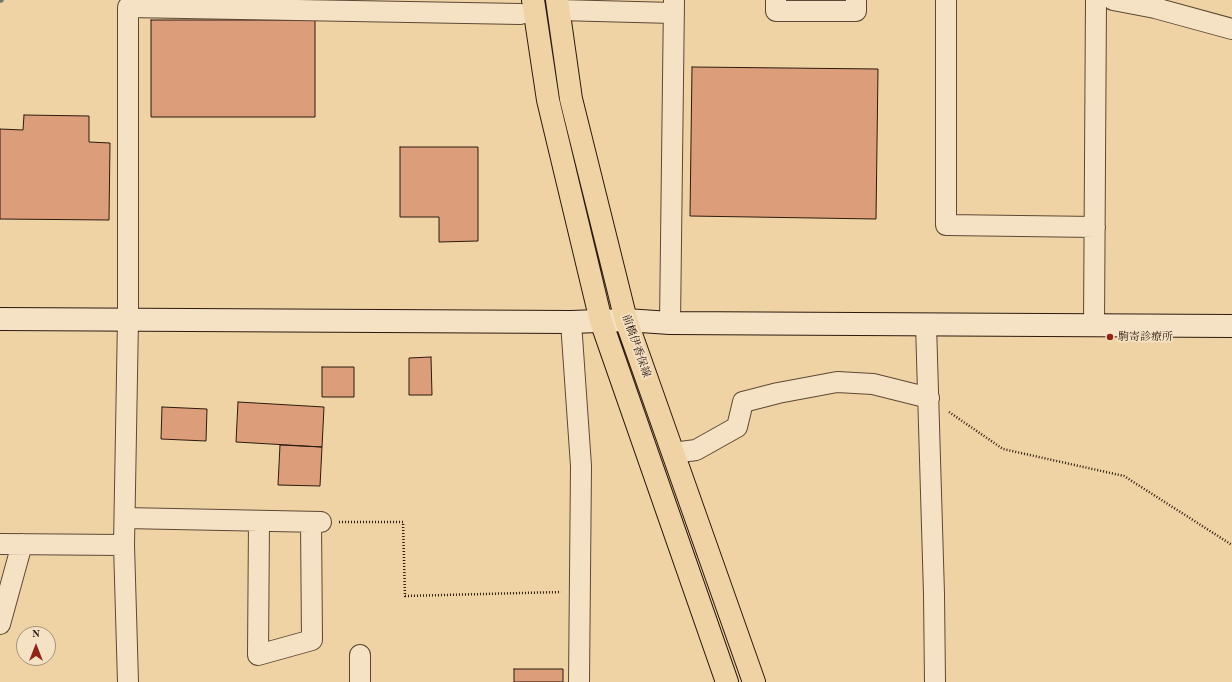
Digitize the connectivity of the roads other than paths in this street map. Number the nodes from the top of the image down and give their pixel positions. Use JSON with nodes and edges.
{"nodes":[{"id":1,"x":776,"y":0,"type":"edge"},
{"id":2,"x":856,"y":0,"type":"edge"},
{"id":3,"x":946,"y":0,"type":"edge"},
{"id":4,"x":1096,"y":0,"type":"edge"},
{"id":5,"x":1113,"y":0,"type":"edge"},
{"id":6,"x":558,"y":5,"type":"edge"},
{"id":7,"x":674,"y":6,"type":"edge"},
{"id":8,"x":527,"y":7,"type":"edge"},
{"id":9,"x":1232,"y":29,"type":"edge"},
{"id":10,"x":1095,"y":227,"type":"junction"},
{"id":11,"x":0,"y":319,"type":"edge"},
{"id":12,"x":128,"y":319,"type":"junction"},
{"id":13,"x":626,"y":320,"type":"junction"},
{"id":14,"x":600,"y":321,"type":"junction"},
{"id":15,"x":571,"y":322,"type":"junction"},
{"id":16,"x":670,"y":324,"type":"junction"},
{"id":17,"x":926,"y":324,"type":"junction"},
{"id":18,"x":1094,"y":325,"type":"junction"},
{"id":19,"x":1232,"y":326,"type":"edge"},
{"id":20,"x":928,"y":398,"type":"junction"},
{"id":21,"x":673,"y":453,"type":"junction"},
{"id":22,"x":125,"y":518,"type":"junction"},
{"id":23,"x":259,"y":521,"type":"junction"},
{"id":24,"x":0,"y":544,"type":"edge"},
{"id":25,"x":22,"y":544,"type":"junction"},
{"id":26,"x":124,"y":545,"type":"junction"},
{"id":27,"x":0,"y":624,"type":"edge"},
{"id":28,"x":360,"y":655,"type":"dead end"},
{"id":29,"x":128,"y":682,"type":"edge"},
{"id":30,"x":360,"y":682,"type":"edge"},
{"id":31,"x":579,"y":682,"type":"edge"},
{"id":32,"x":728,"y":682,"type":"edge"},
{"id":33,"x":754,"y":682,"type":"edge"},
{"id":34,"x":935,"y":682,"type":"edge"}],
"edges":[{"from":1,"to":2,"type":"street"},
{"from":3,"to":10,"type":"street"},
{"from":4,"to":10,"type":"street"},
{"from":5,"to":9,"type":"street"},
{"from":6,"to":7,"type":"street"},
{"from":6,"to":13,"type":"main road","name":"前橋伊香保線"},
{"from":7,"to":16,"type":"street"},
{"from":8,"to":12,"type":"street"},
{"from":8,"to":14,"type":"main road"},
{"from":10,"to":18,"type":"street"},
{"from":11,"to":12,"type":"street"},
{"from":12,"to":15,"type":"street"},
{"from":12,"to":22,"type":"street"},
{"from":13,"to":14,"type":"street"},
{"from":13,"to":16,"type":"street"},
{"from":13,"to":21,"type":"main road","name":"前橋伊香保線"},
{"from":14,"to":15,"type":"street"},
{"from":14,"to":32,"type":"main road"},
{"from":15,"to":31,"type":"street"},
{"from":16,"to":17,"type":"street"},
{"from":17,"to":18,"type":"street"},
{"from":17,"to":20,"type":"street"},
{"from":18,"to":19,"type":"street"},
{"from":20,"to":21,"type":"street"},
{"from":20,"to":34,"type":"street"},
{"from":21,"to":33,"type":"main road","name":"前橋伊香保線"},
{"from":22,"to":23,"type":"street"},
{"from":22,"to":26,"type":"street"},
{"from":23,"to":23,"type":"street"},
{"from":24,"to":25,"type":"street"},
{"from":25,"to":26,"type":"street"},
{"from":25,"to":27,"type":"street"},
{"from":26,"to":29,"type":"street"},
{"from":28,"to":30,"type":"street"}]}
